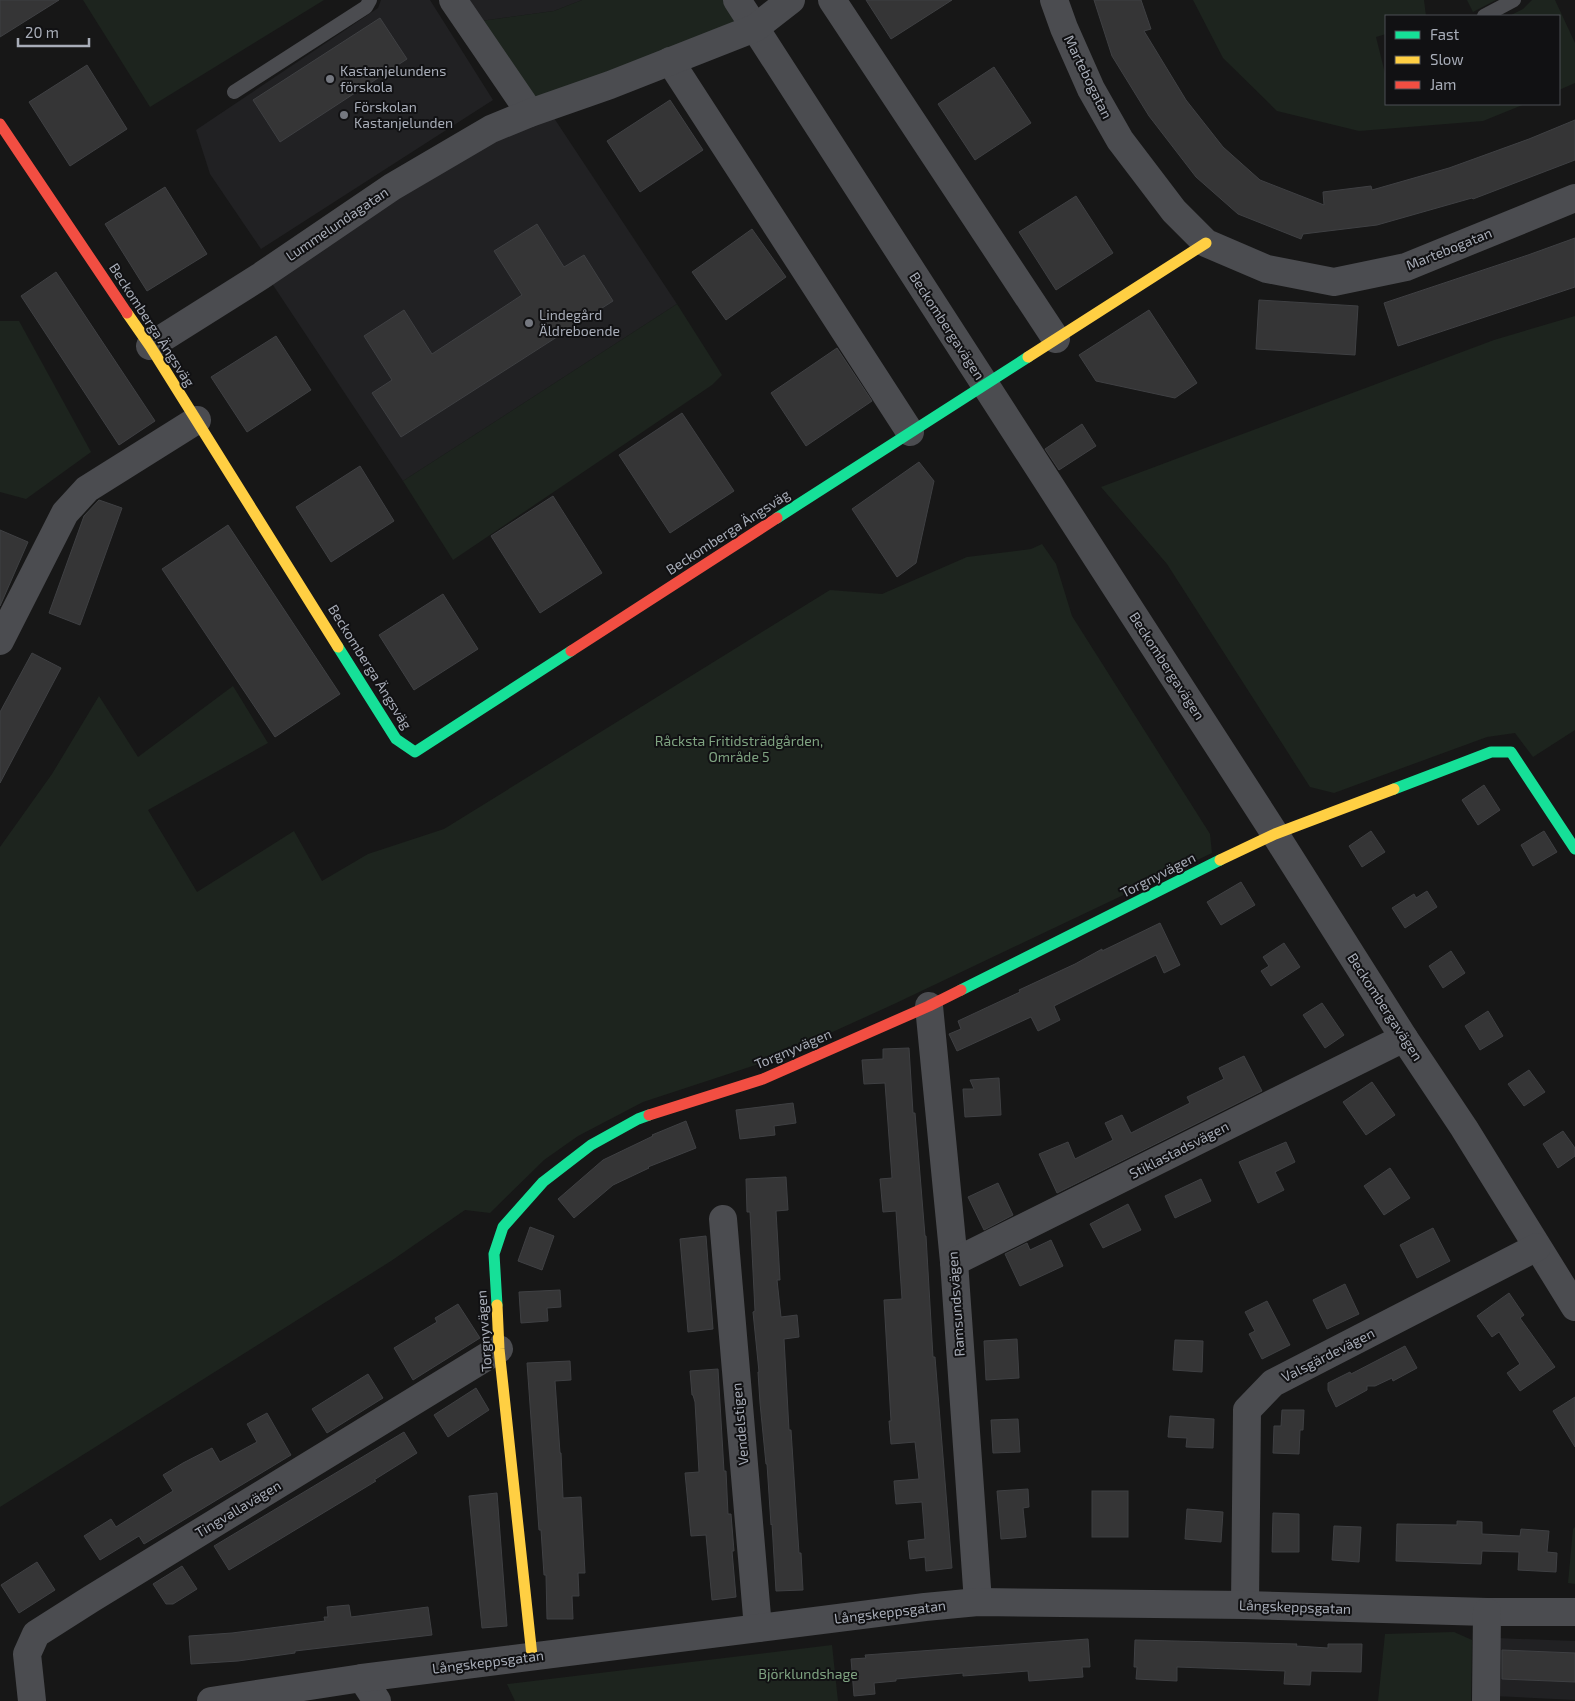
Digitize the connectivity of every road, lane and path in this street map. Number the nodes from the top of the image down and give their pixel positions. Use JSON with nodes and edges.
{"nodes":[{"id":1,"x":370,"y":0,"type":"edge"},
{"id":2,"x":453,"y":0,"type":"edge"},
{"id":3,"x":737,"y":0,"type":"edge"},
{"id":4,"x":791,"y":0,"type":"edge"},
{"id":5,"x":832,"y":0,"type":"edge"},
{"id":6,"x":1054,"y":0,"type":"edge"},
{"id":7,"x":1514,"y":0,"type":"edge"},
{"id":8,"x":1486,"y":15,"type":"edge"},
{"id":9,"x":755,"y":28,"type":"junction"},
{"id":10,"x":670,"y":61,"type":"junction"},
{"id":11,"x":234,"y":92,"type":"dead end"},
{"id":12,"x":530,"y":113,"type":"junction"},
{"id":13,"x":0,"y":124,"type":"edge"},
{"id":14,"x":1575,"y":198,"type":"edge"},
{"id":15,"x":1206,"y":243,"type":"junction"},
{"id":16,"x":1056,"y":339,"type":"junction"},
{"id":17,"x":150,"y":346,"type":"junction"},
{"id":18,"x":985,"y":384,"type":"junction"},
{"id":19,"x":196,"y":420,"type":"junction"},
{"id":20,"x":910,"y":432,"type":"junction"},
{"id":21,"x":0,"y":641,"type":"edge"},
{"id":22,"x":1276,"y":834,"type":"junction"},
{"id":23,"x":1575,"y":849,"type":"edge"},
{"id":24,"x":929,"y":1006,"type":"junction"},
{"id":25,"x":1404,"y":1038,"type":"junction"},
{"id":26,"x":723,"y":1219,"type":"dead end"},
{"id":27,"x":1537,"y":1247,"type":"junction"},
{"id":28,"x":954,"y":1262,"type":"junction"},
{"id":29,"x":1575,"y":1307,"type":"edge"},
{"id":30,"x":499,"y":1349,"type":"junction"},
{"id":31,"x":978,"y":1602,"type":"junction"},
{"id":32,"x":1245,"y":1605,"type":"junction"},
{"id":33,"x":1487,"y":1612,"type":"junction"},
{"id":34,"x":1575,"y":1612,"type":"edge"},
{"id":35,"x":758,"y":1628,"type":"junction"},
{"id":36,"x":532,"y":1656,"type":"junction"},
{"id":37,"x":362,"y":1678,"type":"junction"},
{"id":38,"x":32,"y":1701,"type":"edge"},
{"id":39,"x":211,"y":1701,"type":"edge"},
{"id":40,"x":377,"y":1701,"type":"edge"},
{"id":41,"x":1486,"y":1701,"type":"edge"}],
"edges":[{"from":1,"to":11,"type":"lane"},
{"from":2,"to":12,"type":"street"},
{"from":3,"to":9,"type":"street","name":"Beckombergavägen"},
{"from":4,"to":9,"type":"street"},
{"from":5,"to":16,"type":"street"},
{"from":6,"to":15,"type":"street","name":"Martebogatan"},
{"from":7,"to":8,"type":"lane"},
{"from":9,"to":10,"type":"street","name":"Lummelundagatan"},
{"from":9,"to":18,"type":"street","name":"Beckombergavägen"},
{"from":10,"to":12,"type":"street","name":"Lummelundagatan"},
{"from":10,"to":20,"type":"street"},
{"from":12,"to":17,"type":"street","name":"Lummelundagatan"},
{"from":13,"to":17,"type":"street","name":"Beckomberga Ängsväg"},
{"from":14,"to":15,"type":"street","name":"Martebogatan"},
{"from":15,"to":16,"type":"street"},
{"from":16,"to":18,"type":"street"},
{"from":17,"to":19,"type":"street","name":"Beckomberga Ängsväg"},
{"from":18,"to":20,"type":"street","name":"Beckomberga Ängsväg"},
{"from":18,"to":22,"type":"street","name":"Beckombergavägen"},
{"from":19,"to":20,"type":"street","name":"Beckomberga Ängsväg"},
{"from":19,"to":21,"type":"street"},
{"from":22,"to":23,"type":"street","name":"Torgnyvägen"},
{"from":22,"to":24,"type":"street","name":"Torgnyvägen"},
{"from":22,"to":25,"type":"street","name":"Beckombergavägen"},
{"from":24,"to":28,"type":"street","name":"Ramsundsvägen"},
{"from":24,"to":30,"type":"street","name":"Torgnyvägen"},
{"from":25,"to":27,"type":"street","name":"Beckombergavägen"},
{"from":25,"to":28,"type":"street","name":"Stiklastadsvägen"},
{"from":26,"to":35,"type":"street","name":"Vendelstigen"},
{"from":27,"to":29,"type":"street","name":"Beckombergavägen"},
{"from":27,"to":32,"type":"street","name":"Valsgärdevägen"},
{"from":28,"to":31,"type":"street","name":"Ramsundsvägen"},
{"from":30,"to":36,"type":"street","name":"Torgnyvägen"},
{"from":30,"to":38,"type":"street","name":"Tingvallavägen"},
{"from":31,"to":32,"type":"street","name":"Långskeppsgatan"},
{"from":31,"to":35,"type":"street","name":"Långskeppsgatan"},
{"from":32,"to":33,"type":"street","name":"Långskeppsgatan"},
{"from":33,"to":34,"type":"street","name":"Långskeppsgatan"},
{"from":33,"to":41,"type":"street"},
{"from":35,"to":36,"type":"street","name":"Långskeppsgatan"},
{"from":36,"to":37,"type":"street","name":"Långskeppsgatan"},
{"from":37,"to":39,"type":"street","name":"Långskeppsgatan"},
{"from":37,"to":40,"type":"street"}]}
